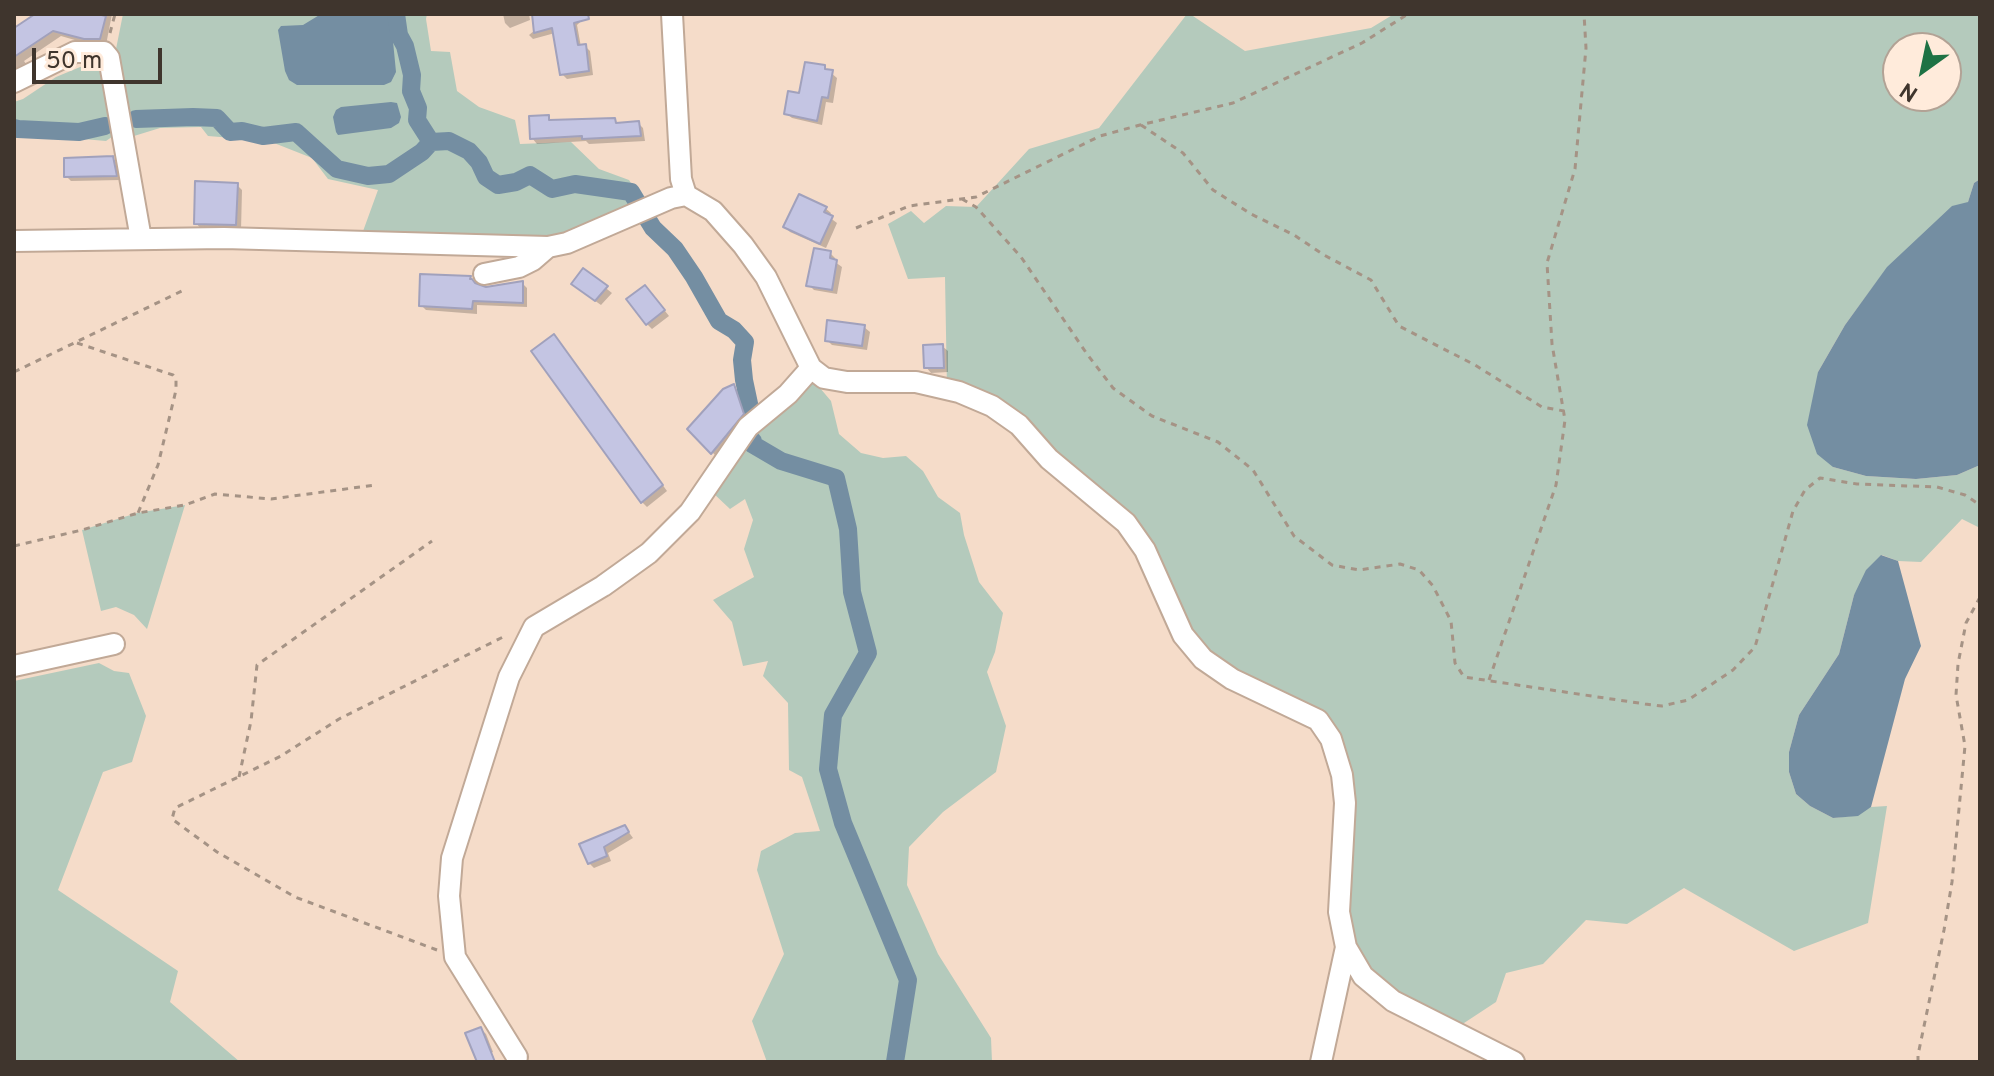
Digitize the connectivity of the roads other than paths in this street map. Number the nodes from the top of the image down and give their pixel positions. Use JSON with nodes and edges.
{"nodes":[{"id":1,"x":677,"y":19,"type":"edge"},
{"id":2,"x":14,"y":82,"type":"edge"},
{"id":3,"x":686,"y":195,"type":"junction"},
{"id":4,"x":141,"y":239,"type":"junction"},
{"id":5,"x":14,"y":241,"type":"edge"},
{"id":6,"x":548,"y":247,"type":"junction"},
{"id":7,"x":484,"y":274,"type":"dead end"},
{"id":8,"x":811,"y":368,"type":"junction"},
{"id":9,"x":114,"y":644,"type":"dead end"},
{"id":10,"x":14,"y":666,"type":"edge"},
{"id":11,"x":1346,"y":947,"type":"junction"},
{"id":12,"x":517,"y":1057,"type":"dead end"},
{"id":13,"x":1321,"y":1062,"type":"edge"},
{"id":14,"x":1514,"y":1062,"type":"edge"}],
"edges":[{"from":1,"to":3,"type":"street"},
{"from":2,"to":4,"type":"street"},
{"from":3,"to":6,"type":"street"},
{"from":3,"to":8,"type":"street"},
{"from":4,"to":5,"type":"street"},
{"from":4,"to":6,"type":"street"},
{"from":6,"to":7,"type":"street"},
{"from":8,"to":11,"type":"street"},
{"from":8,"to":12,"type":"street"},
{"from":9,"to":10,"type":"street"},
{"from":11,"to":13,"type":"street"},
{"from":11,"to":14,"type":"street"}]}
